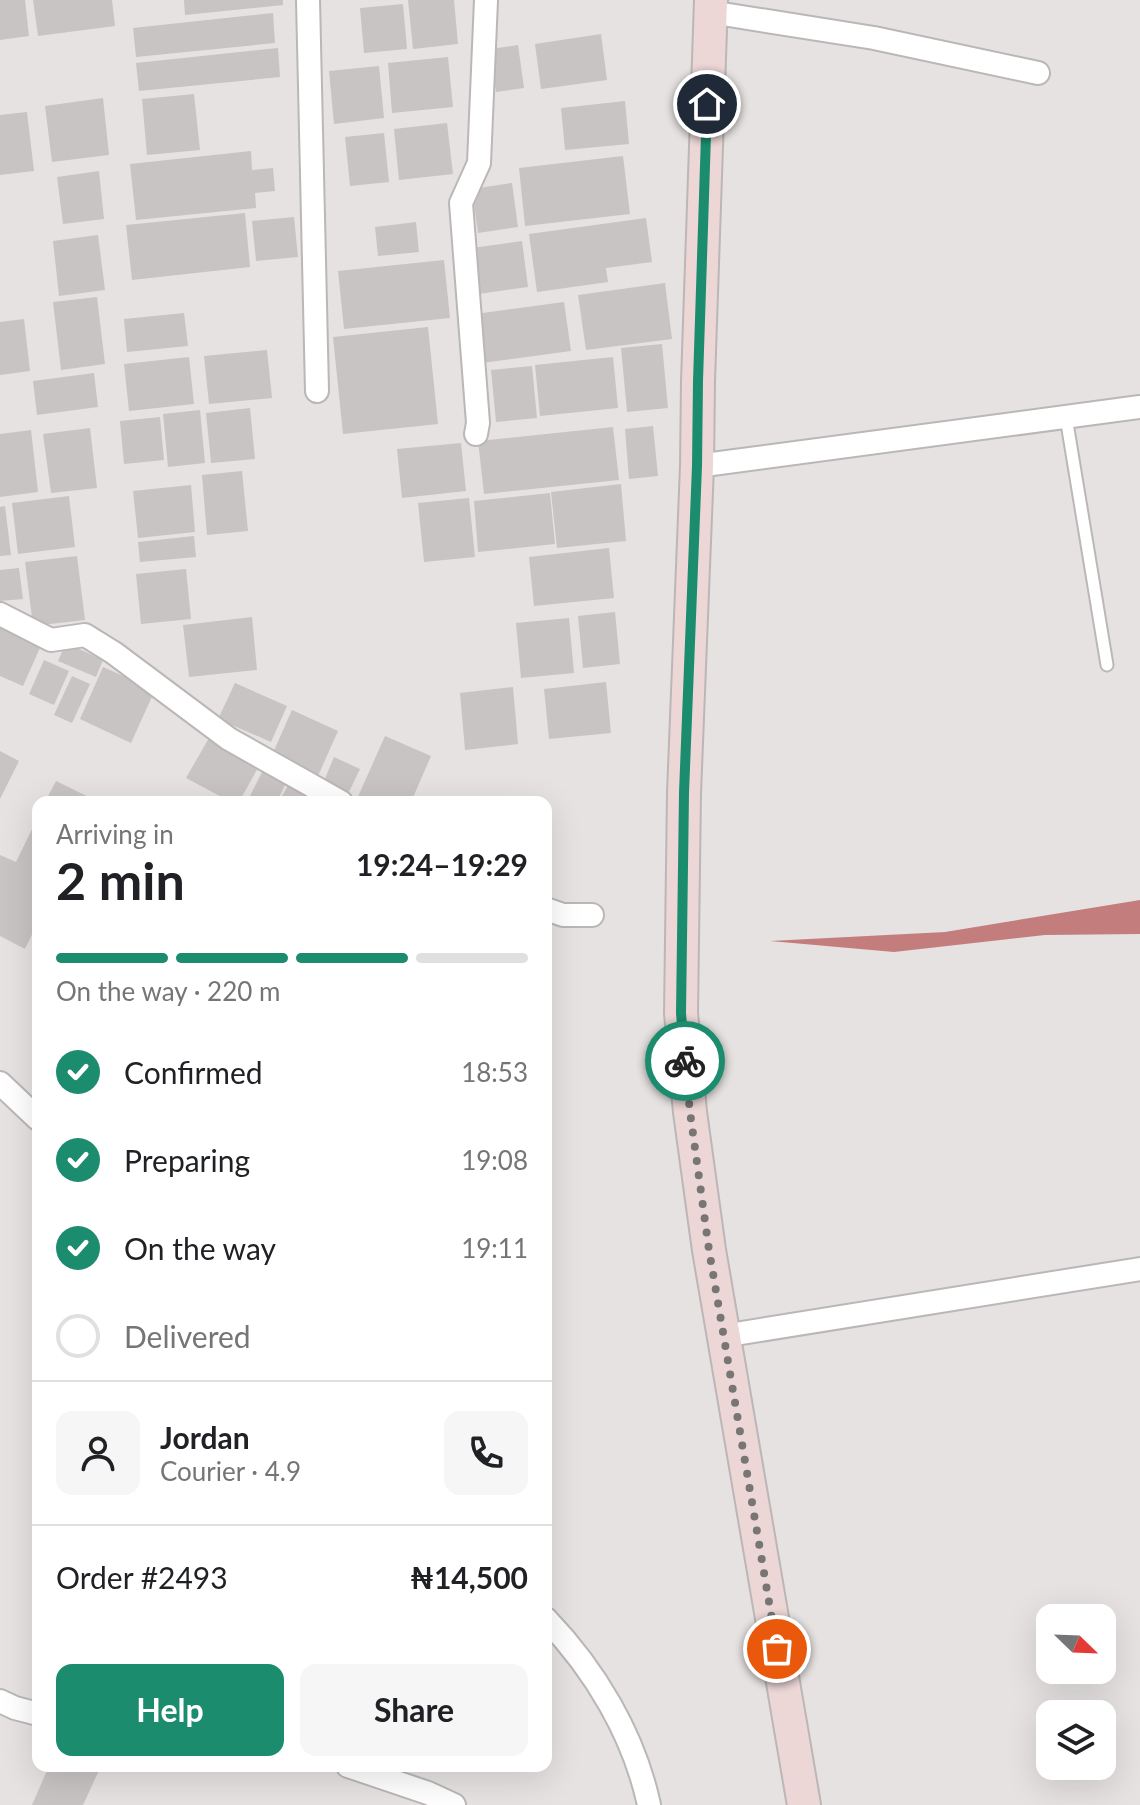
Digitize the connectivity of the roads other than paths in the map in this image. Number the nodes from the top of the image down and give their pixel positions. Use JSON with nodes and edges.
{"nodes":[{"id":1,"x":308,"y":0,"type":"edge"},
{"id":2,"x":486,"y":0,"type":"edge"},
{"id":3,"x":710,"y":6,"type":"edge"},
{"id":4,"x":1038,"y":73,"type":"dead end"},
{"id":5,"x":317,"y":391,"type":"dead end"},
{"id":6,"x":1140,"y":407,"type":"edge"},
{"id":7,"x":1066,"y":417,"type":"junction"},
{"id":8,"x":476,"y":434,"type":"dead end"},
{"id":9,"x":697,"y":466,"type":"junction"},
{"id":10,"x":0,"y":614,"type":"edge"},
{"id":11,"x":1107,"y":665,"type":"dead end"},
{"id":12,"x":330,"y":796,"type":"edge"},
{"id":13,"x":552,"y":911,"type":"edge"},
{"id":14,"x":592,"y":915,"type":"dead end"},
{"id":15,"x":0,"y":1083,"type":"edge"},
{"id":16,"x":32,"y":1113,"type":"edge"},
{"id":17,"x":1140,"y":1269,"type":"edge"},
{"id":18,"x":723,"y":1336,"type":"junction"},
{"id":19,"x":552,"y":1626,"type":"edge"},
{"id":20,"x":0,"y":1701,"type":"edge"},
{"id":21,"x":32,"y":1712,"type":"edge"},
{"id":22,"x":366,"y":1772,"type":"edge"},
{"id":23,"x":454,"y":1805,"type":"edge"},
{"id":24,"x":649,"y":1805,"type":"edge"},
{"id":25,"x":804,"y":1805,"type":"edge"}],
"edges":[{"from":1,"to":5,"type":"street"},
{"from":2,"to":8,"type":"street"},
{"from":3,"to":4,"type":"street"},
{"from":3,"to":9,"type":"street"},
{"from":6,"to":7,"type":"street"},
{"from":7,"to":9,"type":"street"},
{"from":7,"to":11,"type":"lane"},
{"from":9,"to":18,"type":"street"},
{"from":10,"to":12,"type":"street"},
{"from":13,"to":14,"type":"street"},
{"from":15,"to":16,"type":"street"},
{"from":17,"to":18,"type":"street"},
{"from":18,"to":25,"type":"street"},
{"from":19,"to":24,"type":"street"},
{"from":20,"to":21,"type":"street"},
{"from":22,"to":23,"type":"street"}]}
